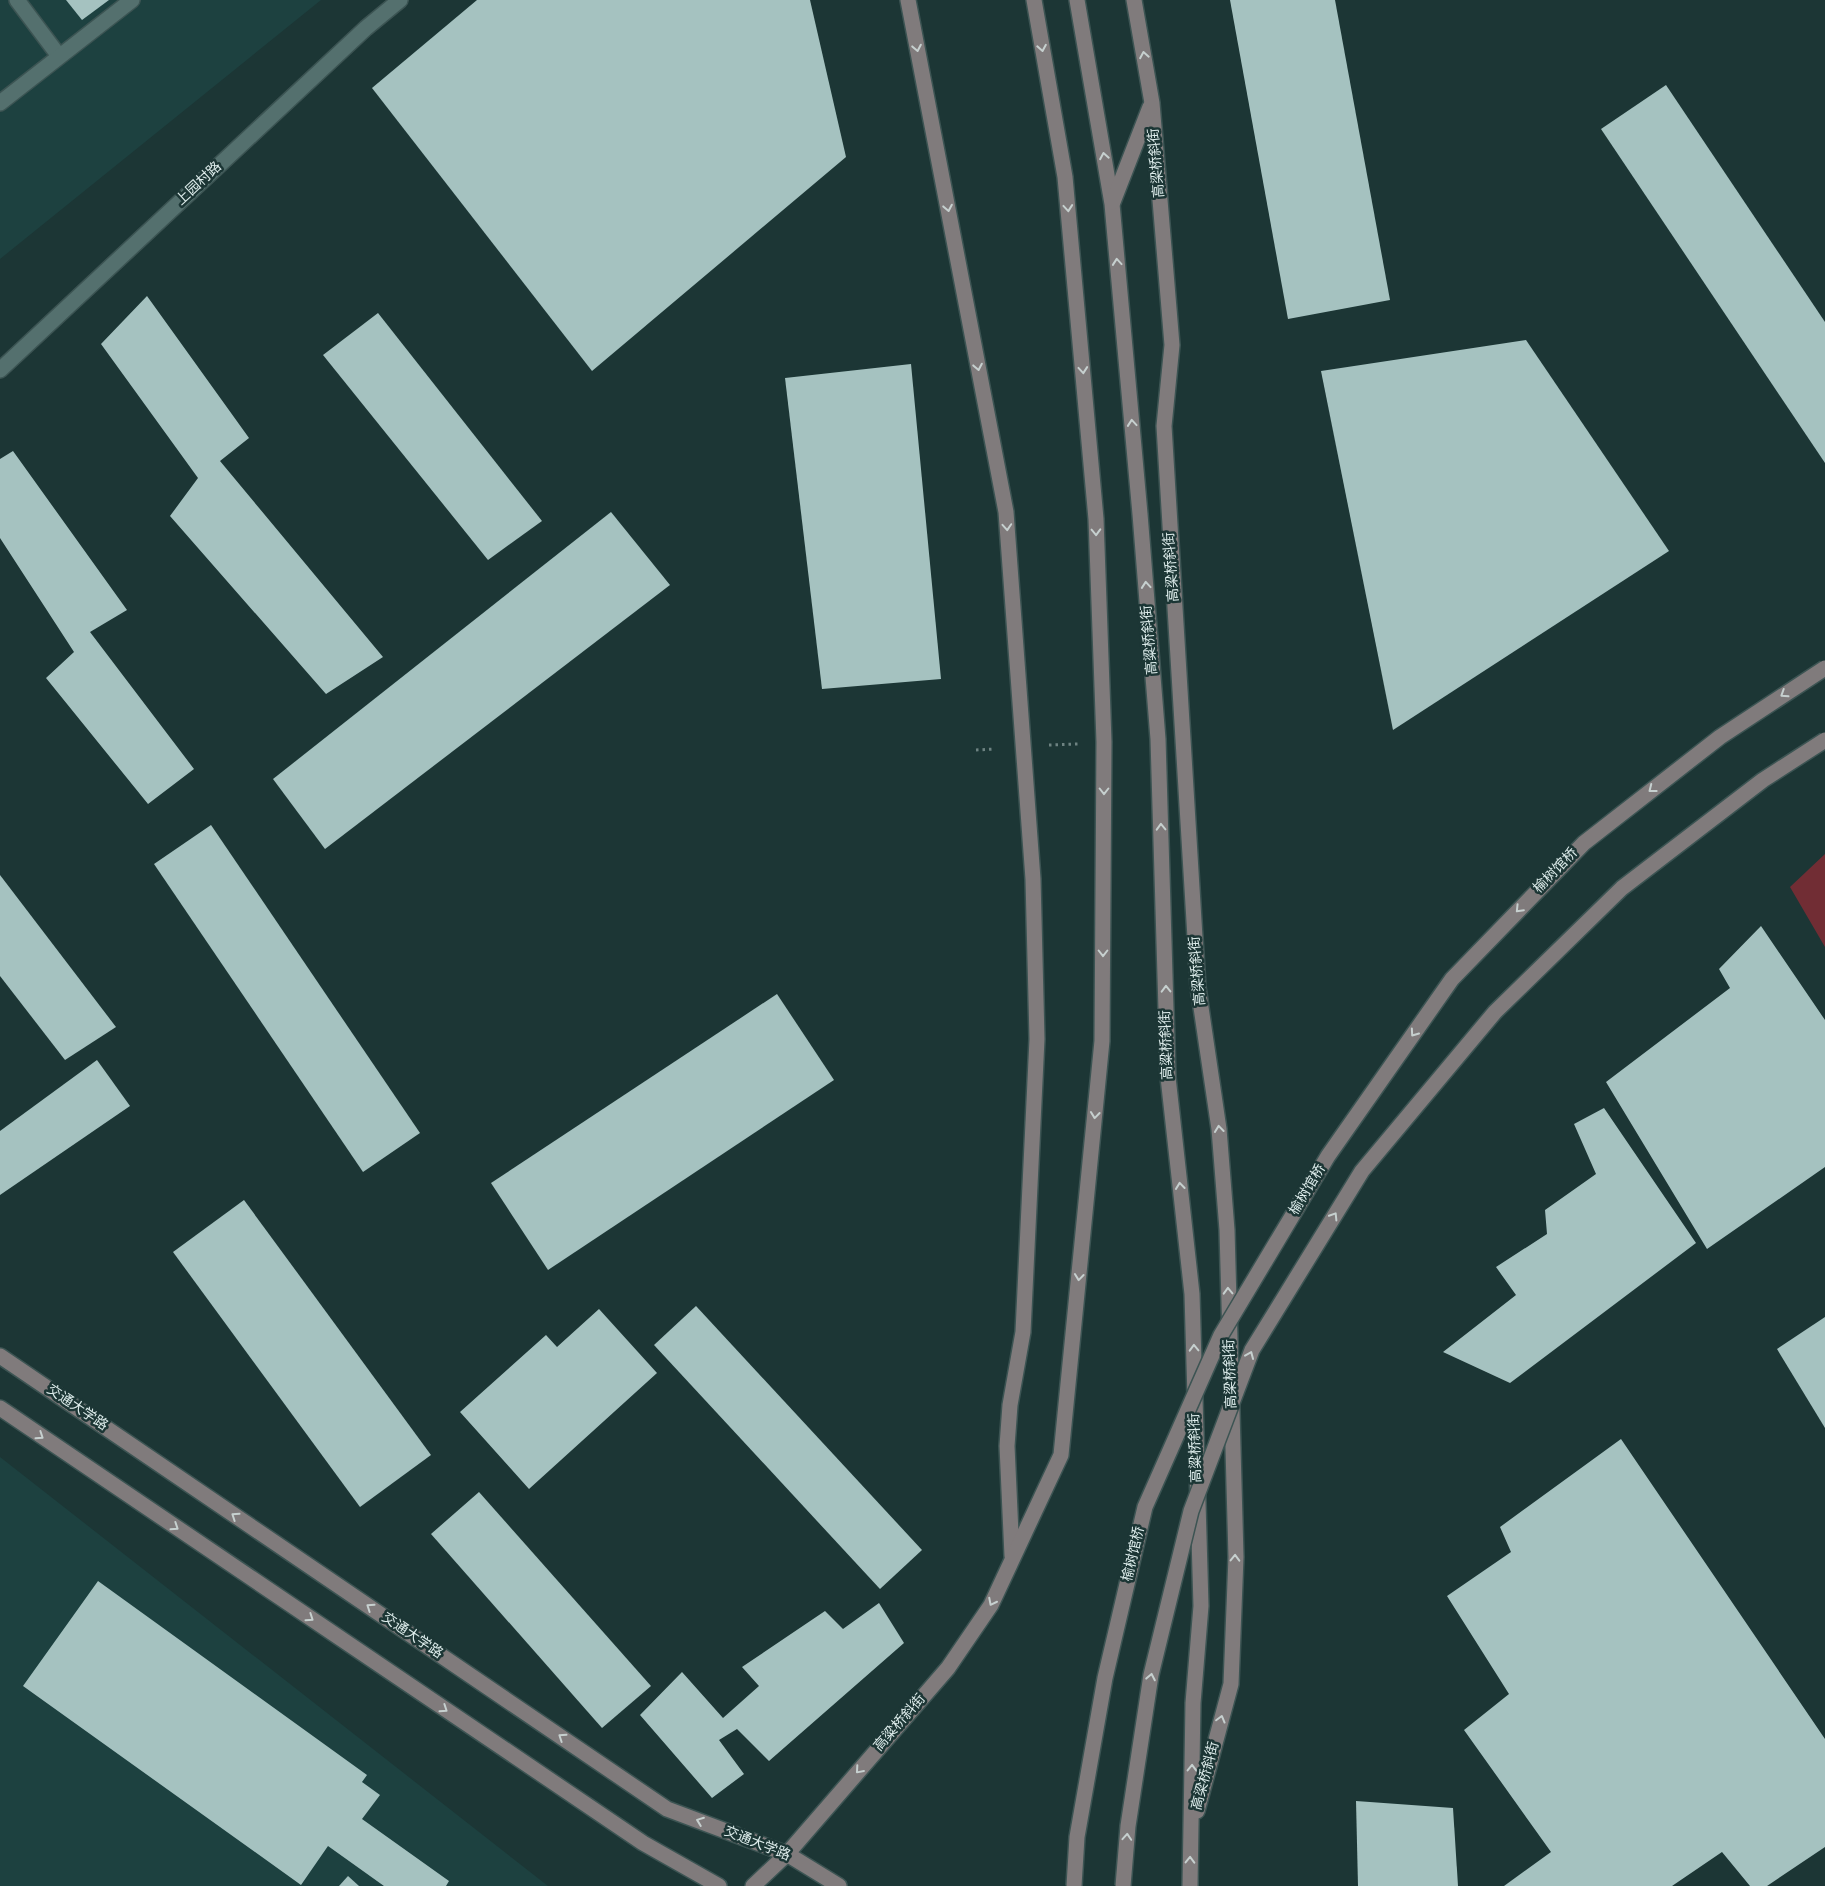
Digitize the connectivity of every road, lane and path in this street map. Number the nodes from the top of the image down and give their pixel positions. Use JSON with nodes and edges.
{"nodes":[{"id":1,"x":17,"y":0,"type":"edge"},
{"id":2,"x":132,"y":0,"type":"edge"},
{"id":3,"x":400,"y":0,"type":"edge"},
{"id":4,"x":908,"y":0,"type":"edge"},
{"id":5,"x":1034,"y":0,"type":"edge"},
{"id":6,"x":1077,"y":0,"type":"edge"},
{"id":7,"x":1134,"y":0,"type":"edge"},
{"id":8,"x":59,"y":56,"type":"junction"},
{"id":9,"x":0,"y":103,"type":"edge"},
{"id":10,"x":1152,"y":103,"type":"junction"},
{"id":11,"x":1112,"y":204,"type":"junction"},
{"id":12,"x":0,"y":370,"type":"edge"},
{"id":13,"x":1825,"y":668,"type":"edge"},
{"id":14,"x":1825,"y":740,"type":"edge"},
{"id":15,"x":0,"y":1356,"type":"edge"},
{"id":16,"x":0,"y":1408,"type":"edge"},
{"id":17,"x":1012,"y":1558,"type":"junction"},
{"id":18,"x":1191,"y":1834,"type":"junction"},
{"id":19,"x":787,"y":1854,"type":"junction"},
{"id":20,"x":719,"y":1886,"type":"edge"},
{"id":21,"x":753,"y":1886,"type":"edge"},
{"id":22,"x":839,"y":1886,"type":"edge"},
{"id":23,"x":1074,"y":1886,"type":"edge"},
{"id":24,"x":1123,"y":1886,"type":"edge"},
{"id":25,"x":1190,"y":1886,"type":"edge"}],
"edges":[{"from":1,"to":8,"type":"street"},
{"from":2,"to":8,"type":"street"},
{"from":3,"to":12,"type":"street","name":"上园村路"},
{"from":4,"to":17,"type":"main road","one_way":true},
{"from":5,"to":17,"type":"main road","name":"高粱桥斜街","one_way":true},
{"from":11,"to":6,"type":"main road","one_way":true},
{"from":10,"to":7,"type":"main road","name":"高梁桥斜街","one_way":true},
{"from":8,"to":9,"type":"street"},
{"from":10,"to":11,"type":"main road","name":"高梁桥斜街"},
{"from":18,"to":10,"type":"main road","name":"高梁桥斜街","one_way":true},
{"from":18,"to":11,"type":"main road","name":"高粱桥斜街","one_way":true},
{"from":13,"to":23,"type":"main road","name":"榆树馆桥","one_way":true,"bridge":true},
{"from":24,"to":14,"type":"main road","one_way":true,"bridge":true},
{"from":19,"to":15,"type":"main road","name":"交通大学路","one_way":true},
{"from":16,"to":20,"type":"main road","one_way":true},
{"from":17,"to":19,"type":"main road","name":"高粱桥斜街","one_way":true},
{"from":25,"to":18,"type":"main road","name":"高粱桥斜街","one_way":true},
{"from":19,"to":21,"type":"main road","name":"高粱桥斜街"},
{"from":19,"to":22,"type":"main road","name":"交通大学路"}]}
